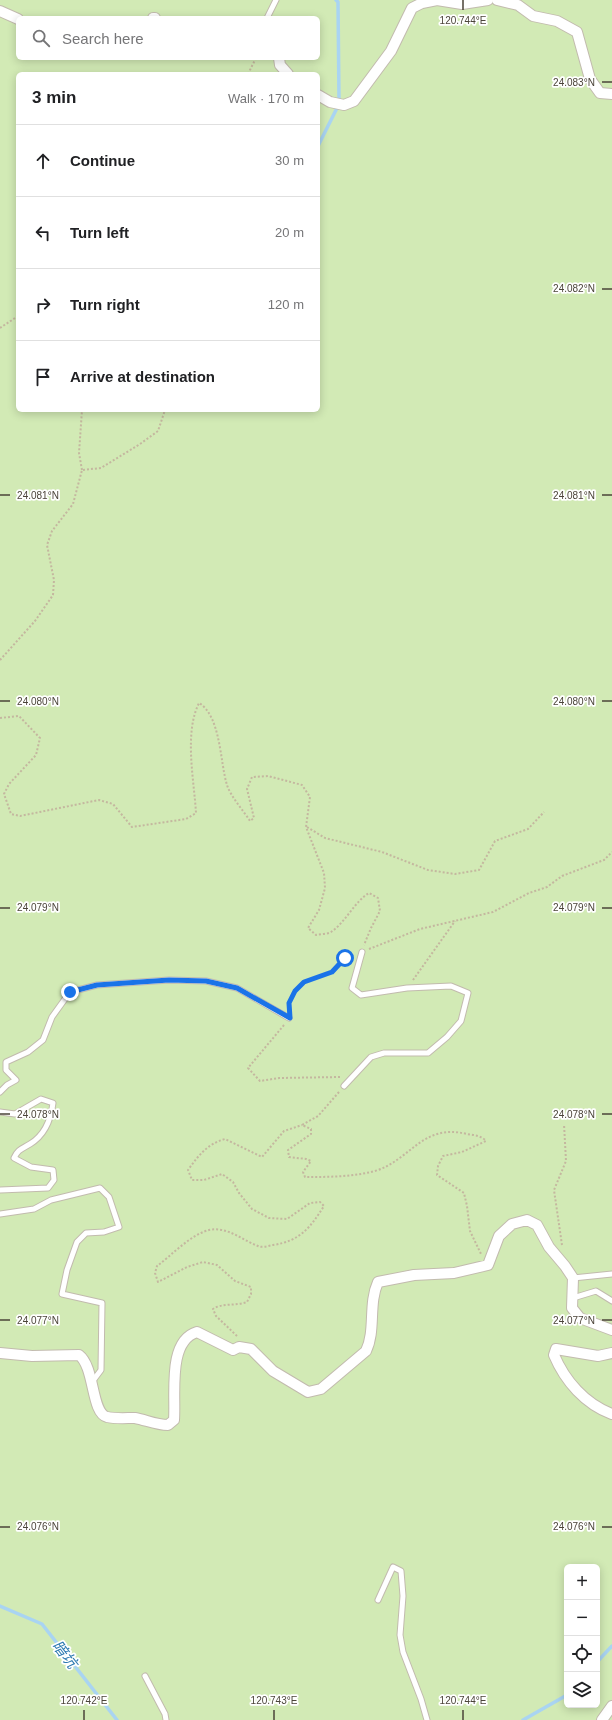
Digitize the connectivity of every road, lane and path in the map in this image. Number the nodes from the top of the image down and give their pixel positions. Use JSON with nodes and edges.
{"nodes":[{"id":1,"x":276,"y":0,"type":"edge"},
{"id":2,"x":488,"y":0,"type":"edge"},
{"id":3,"x":498,"y":0,"type":"edge"},
{"id":4,"x":0,"y":11,"type":"edge"},
{"id":5,"x":268,"y":16,"type":"edge"},
{"id":6,"x":16,"y":18,"type":"edge"},
{"id":7,"x":255,"y":60,"type":"edge"},
{"id":8,"x":279,"y":60,"type":"edge"},
{"id":9,"x":249,"y":72,"type":"edge"},
{"id":10,"x":286,"y":72,"type":"edge"},
{"id":11,"x":612,"y":94,"type":"edge"},
{"id":12,"x":320,"y":96,"type":"edge"},
{"id":13,"x":16,"y":317,"type":"edge"},
{"id":14,"x":0,"y":328,"type":"edge"},
{"id":15,"x":82,"y":412,"type":"edge"},
{"id":16,"x":164,"y":412,"type":"edge"},
{"id":17,"x":82,"y":470,"type":"junction"},
{"id":18,"x":0,"y":658,"type":"edge"},
{"id":19,"x":0,"y":718,"type":"edge"},
{"id":20,"x":544,"y":812,"type":"dead end"},
{"id":21,"x":306,"y":827,"type":"junction"},
{"id":22,"x":612,"y":852,"type":"edge"},
{"id":23,"x":455,"y":920,"type":"junction"},
{"id":24,"x":362,"y":952,"type":"junction"},
{"id":25,"x":408,"y":988,"type":"junction"},
{"id":26,"x":290,"y":1018,"type":"junction"},
{"id":27,"x":346,"y":1074,"type":"dead end"},
{"id":28,"x":341,"y":1078,"type":"junction"},
{"id":29,"x":344,"y":1086,"type":"junction"},
{"id":30,"x":0,"y":1092,"type":"edge"},
{"id":31,"x":0,"y":1112,"type":"edge"},
{"id":32,"x":302,"y":1124,"type":"junction"},
{"id":33,"x":564,"y":1124,"type":"dead end"},
{"id":34,"x":0,"y":1190,"type":"edge"},
{"id":35,"x":0,"y":1214,"type":"edge"},
{"id":36,"x":488,"y":1265,"type":"junction"},
{"id":37,"x":566,"y":1266,"type":"junction"},
{"id":38,"x":612,"y":1274,"type":"edge"},
{"id":39,"x":573,"y":1278,"type":"junction"},
{"id":40,"x":573,"y":1298,"type":"junction"},
{"id":41,"x":612,"y":1301,"type":"edge"},
{"id":42,"x":612,"y":1330,"type":"edge"},
{"id":43,"x":239,"y":1346,"type":"junction"},
{"id":44,"x":0,"y":1353,"type":"edge"},
{"id":45,"x":612,"y":1353,"type":"edge"},
{"id":46,"x":92,"y":1382,"type":"junction"},
{"id":47,"x":612,"y":1414,"type":"edge"},
{"id":48,"x":378,"y":1600,"type":"dead end"},
{"id":49,"x":145,"y":1676,"type":"dead end"},
{"id":50,"x":612,"y":1706,"type":"edge"},
{"id":51,"x":166,"y":1720,"type":"edge"},
{"id":52,"x":427,"y":1720,"type":"edge"},
{"id":53,"x":602,"y":1720,"type":"edge"}],
"edges":[{"from":1,"to":5,"type":"lane"},
{"from":2,"to":12,"type":"street"},
{"from":3,"to":11,"type":"street"},
{"from":4,"to":6,"type":"street"},
{"from":7,"to":9,"type":"path"},
{"from":8,"to":10,"type":"street"},
{"from":13,"to":14,"type":"path"},
{"from":15,"to":17,"type":"path"},
{"from":16,"to":17,"type":"path"},
{"from":17,"to":18,"type":"path"},
{"from":19,"to":21,"type":"path"},
{"from":20,"to":21,"type":"path"},
{"from":21,"to":24,"type":"path"},
{"from":22,"to":23,"type":"path"},
{"from":23,"to":24,"type":"path"},
{"from":23,"to":25,"type":"path"},
{"from":24,"to":25,"type":"lane"},
{"from":24,"to":26,"type":"path"},
{"from":25,"to":29,"type":"lane"},
{"from":26,"to":28,"type":"path"},
{"from":26,"to":30,"type":"lane"},
{"from":27,"to":28,"type":"path"},
{"from":28,"to":29,"type":"path"},
{"from":29,"to":32,"type":"path"},
{"from":31,"to":34,"type":"lane"},
{"from":32,"to":36,"type":"path"},
{"from":32,"to":43,"type":"path"},
{"from":33,"to":37,"type":"path"},
{"from":35,"to":46,"type":"lane"},
{"from":36,"to":37,"type":"street"},
{"from":36,"to":43,"type":"street"},
{"from":37,"to":39,"type":"street"},
{"from":38,"to":39,"type":"lane"},
{"from":39,"to":40,"type":"street"},
{"from":40,"to":41,"type":"lane"},
{"from":40,"to":42,"type":"street"},
{"from":43,"to":46,"type":"street"},
{"from":44,"to":46,"type":"street"},
{"from":45,"to":47,"type":"street"},
{"from":48,"to":52,"type":"lane"},
{"from":49,"to":51,"type":"lane"},
{"from":50,"to":53,"type":"street"}]}
